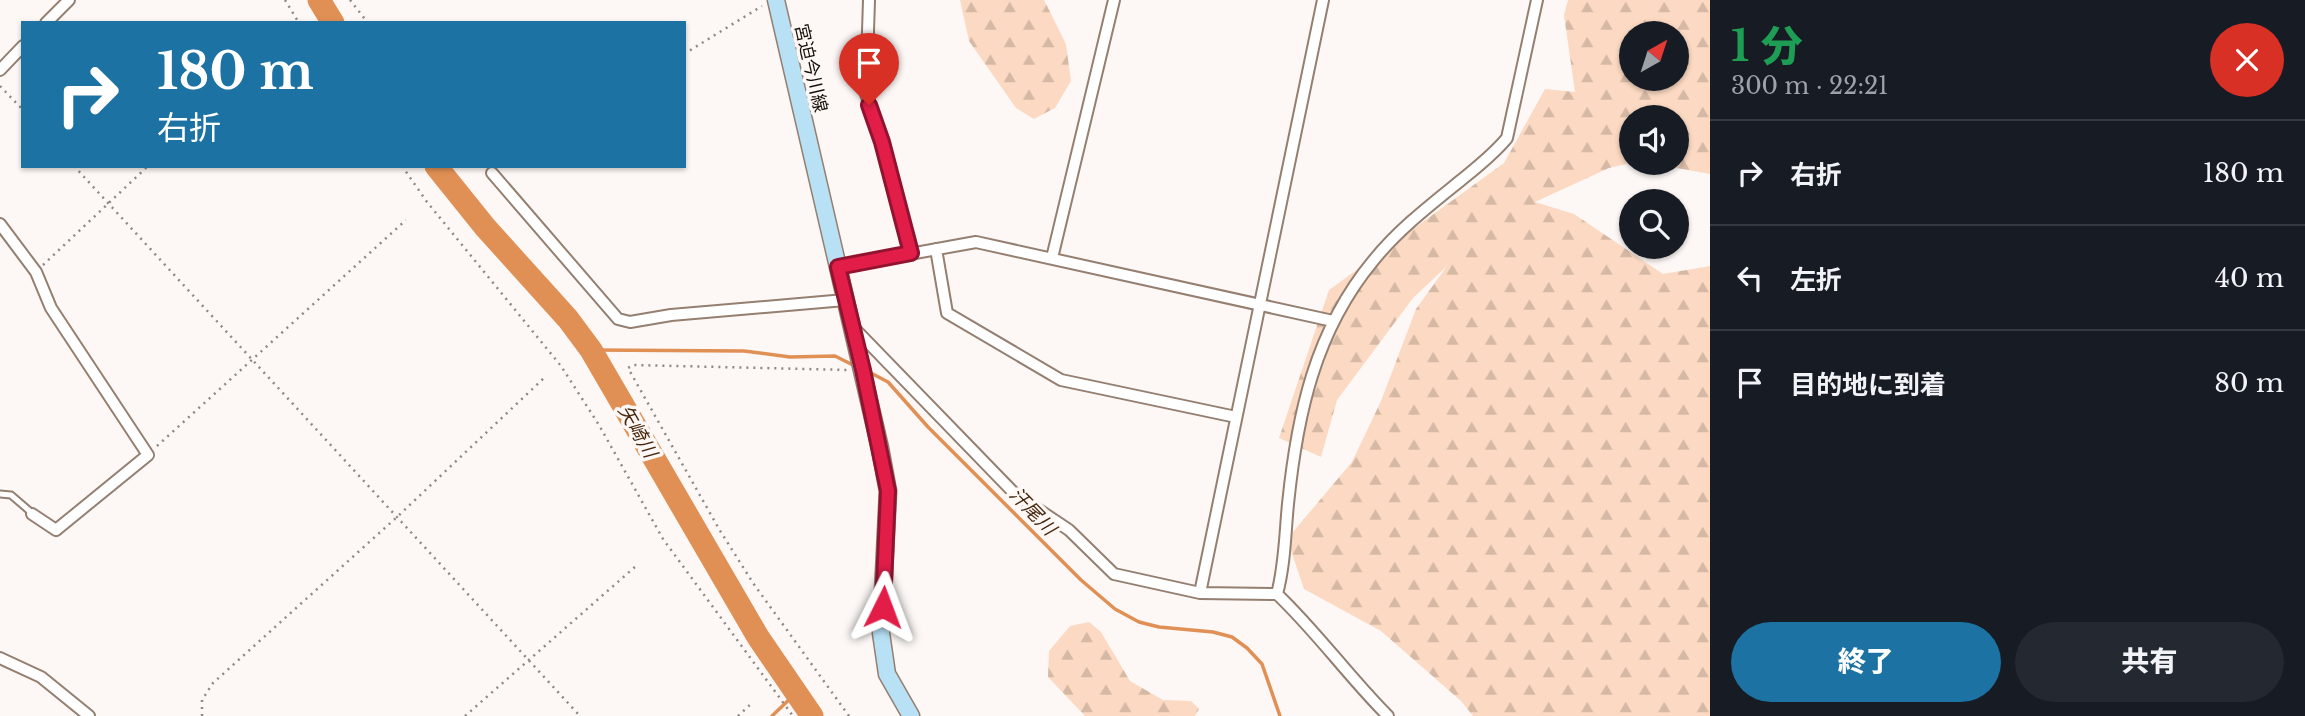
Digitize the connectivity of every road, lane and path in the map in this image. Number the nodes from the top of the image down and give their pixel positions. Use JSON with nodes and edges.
{"nodes":[{"id":1,"x":69,"y":0,"type":"edge"},
{"id":2,"x":285,"y":0,"type":"edge"},
{"id":3,"x":350,"y":0,"type":"edge"},
{"id":4,"x":774,"y":0,"type":"edge"},
{"id":5,"x":869,"y":0,"type":"edge"},
{"id":6,"x":1114,"y":0,"type":"edge"},
{"id":7,"x":1323,"y":0,"type":"edge"},
{"id":8,"x":1537,"y":0,"type":"edge"},
{"id":9,"x":48,"y":21,"type":"edge"},
{"id":10,"x":298,"y":21,"type":"edge"},
{"id":11,"x":366,"y":21,"type":"edge"},
{"id":12,"x":21,"y":49,"type":"edge"},
{"id":13,"x":686,"y":53,"type":"edge"},
{"id":14,"x":0,"y":70,"type":"edge"},
{"id":15,"x":0,"y":86,"type":"edge"},
{"id":16,"x":21,"y":108,"type":"edge"},
{"id":17,"x":76,"y":168,"type":"edge"},
{"id":18,"x":146,"y":168,"type":"edge"},
{"id":19,"x":403,"y":168,"type":"edge"},
{"id":20,"x":492,"y":173,"type":"dead end"},
{"id":21,"x":108,"y":203,"type":"junction"},
{"id":22,"x":406,"y":220,"type":"dead end"},
{"id":23,"x":0,"y":224,"type":"edge"},
{"id":24,"x":936,"y":249,"type":"junction"},
{"id":25,"x":911,"y":253,"type":"junction"},
{"id":26,"x":1052,"y":258,"type":"junction"},
{"id":27,"x":838,"y":267,"type":"junction"},
{"id":28,"x":36,"y":272,"type":"junction"},
{"id":29,"x":845,"y":300,"type":"junction"},
{"id":30,"x":1260,"y":305,"type":"junction"},
{"id":31,"x":1333,"y":321,"type":"junction"},
{"id":32,"x":852,"y":327,"type":"junction"},
{"id":33,"x":251,"y":359,"type":"junction"},
{"id":34,"x":863,"y":370,"type":"junction"},
{"id":35,"x":544,"y":378,"type":"dead end"},
{"id":36,"x":1237,"y":417,"type":"junction"},
{"id":37,"x":148,"y":455,"type":"junction"},
{"id":38,"x":0,"y":495,"type":"edge"},
{"id":39,"x":32,"y":514,"type":"joint"},
{"id":40,"x":397,"y":517,"type":"junction"},
{"id":41,"x":635,"y":566,"type":"dead end"},
{"id":42,"x":1200,"y":593,"type":"junction"},
{"id":43,"x":1278,"y":594,"type":"junction"},
{"id":44,"x":0,"y":659,"type":"edge"},
{"id":45,"x":528,"y":659,"type":"junction"},
{"id":46,"x":753,"y":702,"type":"dead end"},
{"id":47,"x":89,"y":716,"type":"edge"},
{"id":48,"x":202,"y":716,"type":"edge"},
{"id":49,"x":465,"y":716,"type":"edge"},
{"id":50,"x":580,"y":716,"type":"edge"},
{"id":51,"x":738,"y":716,"type":"edge"},
{"id":52,"x":793,"y":716,"type":"edge"},
{"id":53,"x":849,"y":716,"type":"edge"},
{"id":54,"x":911,"y":716,"type":"edge"},
{"id":55,"x":1388,"y":716,"type":"edge"}],
"edges":[{"from":1,"to":9,"type":"street"},
{"from":2,"to":10,"type":"path"},
{"from":3,"to":11,"type":"path"},
{"from":4,"to":13,"type":"path"},
{"from":4,"to":27,"type":"main road","name":"宮迫今川線"},
{"from":5,"to":25,"type":"street"},
{"from":6,"to":26,"type":"street"},
{"from":7,"to":30,"type":"street"},
{"from":8,"to":31,"type":"street"},
{"from":12,"to":14,"type":"street"},
{"from":15,"to":16,"type":"path"},
{"from":17,"to":21,"type":"path"},
{"from":18,"to":21,"type":"path"},
{"from":19,"to":52,"type":"path"},
{"from":20,"to":29,"type":"street"},
{"from":21,"to":28,"type":"path"},
{"from":21,"to":33,"type":"path"},
{"from":22,"to":33,"type":"path"},
{"from":23,"to":28,"type":"street"},
{"from":24,"to":25,"type":"street"},
{"from":24,"to":26,"type":"street"},
{"from":24,"to":36,"type":"street"},
{"from":25,"to":27,"type":"street"},
{"from":26,"to":30,"type":"street"},
{"from":27,"to":29,"type":"main road","name":"宮迫今川線"},
{"from":28,"to":37,"type":"street"},
{"from":29,"to":32,"type":"main road","name":"宮迫今川線"},
{"from":30,"to":31,"type":"street"},
{"from":30,"to":36,"type":"street"},
{"from":31,"to":43,"type":"street"},
{"from":32,"to":34,"type":"main road","name":"宮迫今川線"},
{"from":32,"to":42,"type":"street"},
{"from":33,"to":37,"type":"path"},
{"from":33,"to":40,"type":"path"},
{"from":34,"to":53,"type":"path"},
{"from":34,"to":54,"type":"main road","name":"宮迫今川線"},
{"from":35,"to":40,"type":"path"},
{"from":36,"to":42,"type":"street"},
{"from":37,"to":39,"type":"street"},
{"from":38,"to":39,"type":"lane"},
{"from":40,"to":45,"type":"path"},
{"from":40,"to":48,"type":"path"},
{"from":41,"to":45,"type":"path"},
{"from":42,"to":43,"type":"street"},
{"from":43,"to":55,"type":"street"},
{"from":44,"to":47,"type":"street"},
{"from":45,"to":49,"type":"path"},
{"from":45,"to":50,"type":"path"},
{"from":46,"to":51,"type":"path"}]}
